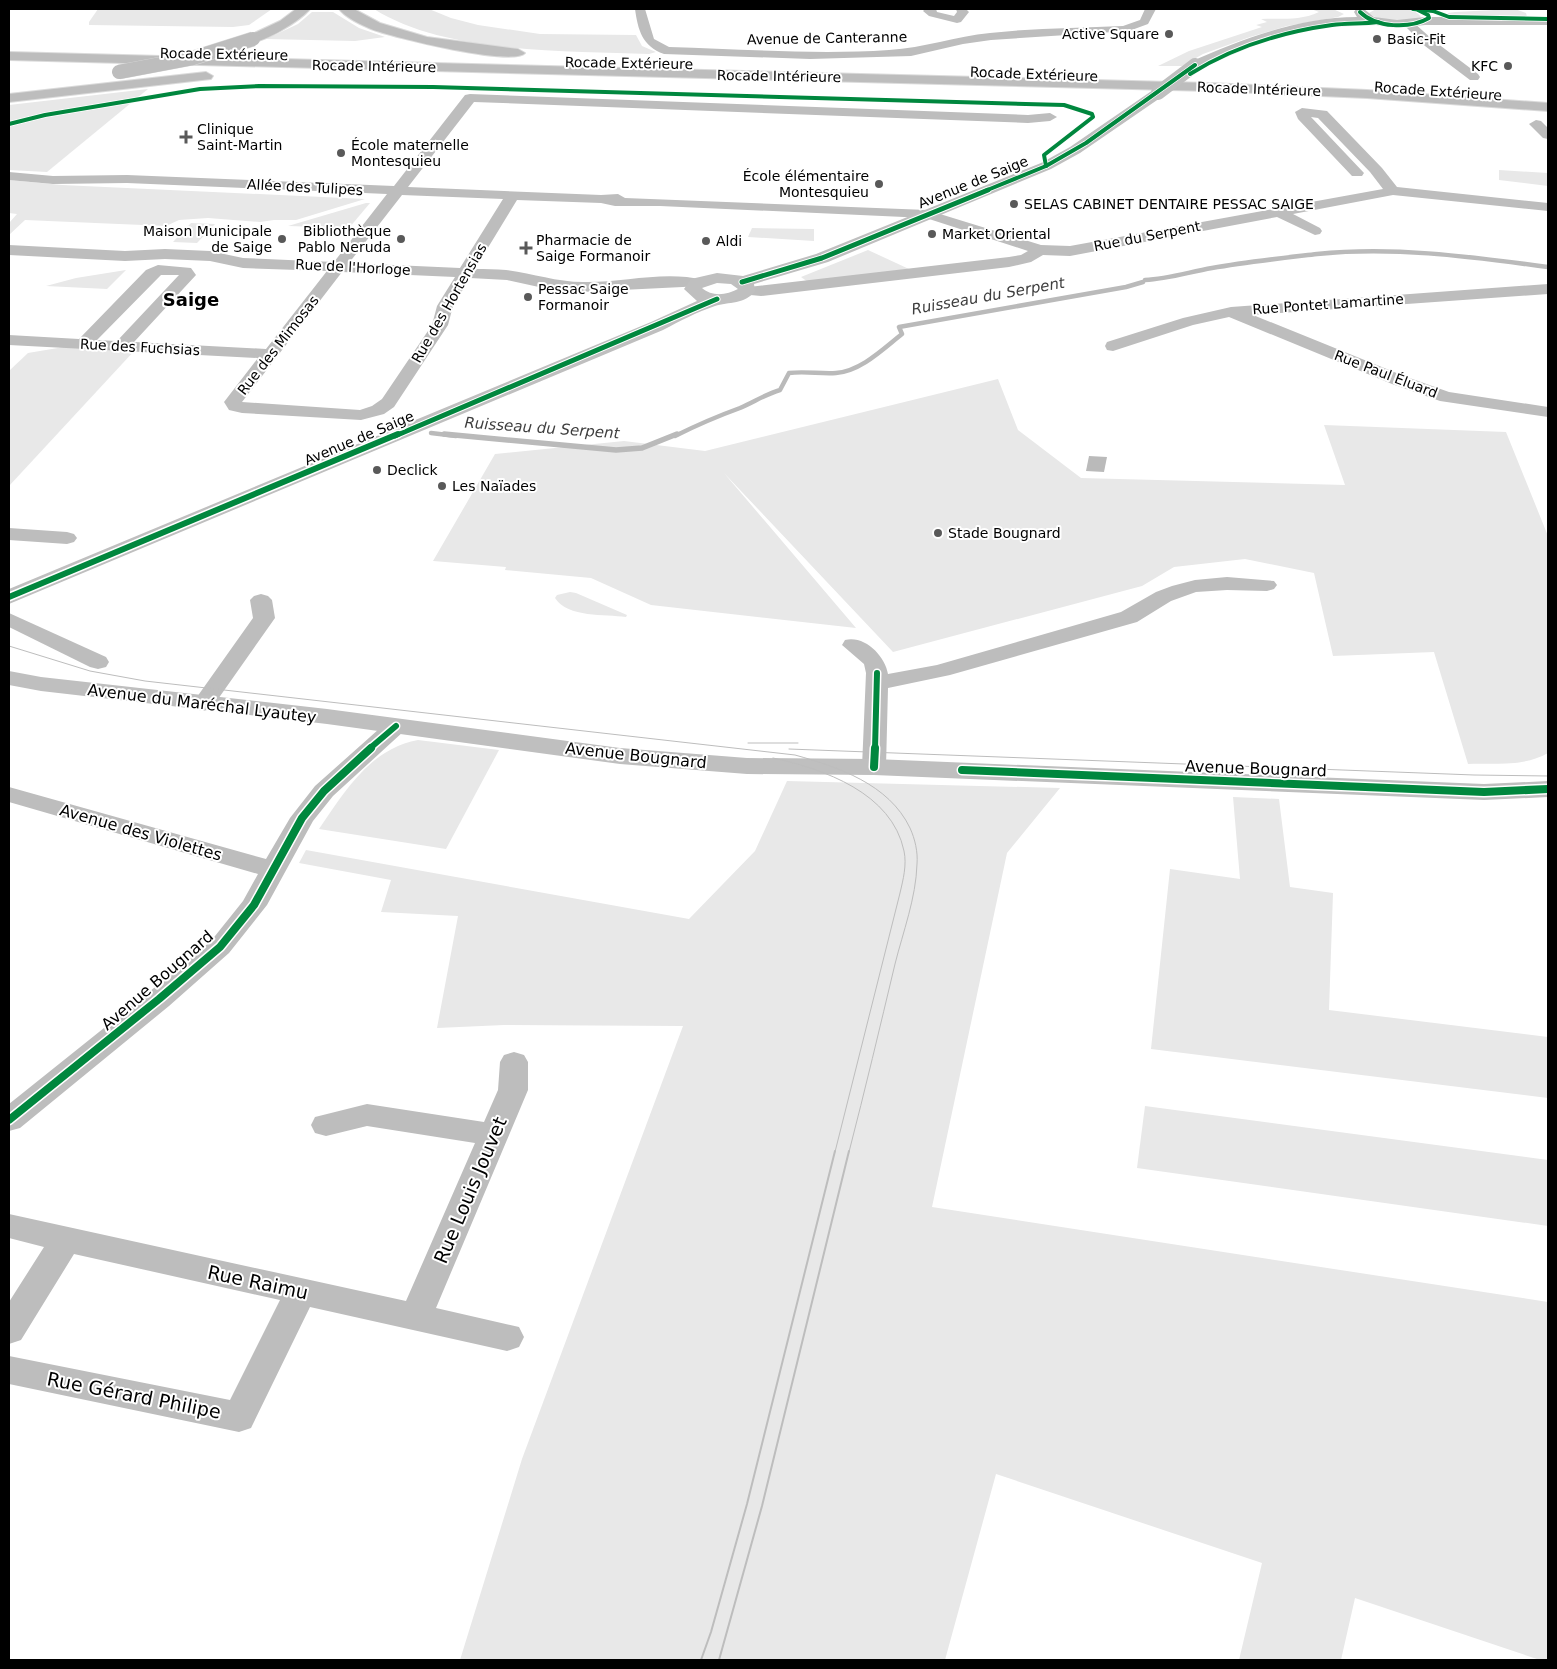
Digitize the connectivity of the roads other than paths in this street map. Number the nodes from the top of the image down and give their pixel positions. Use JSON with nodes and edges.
{"nodes":[{"id":1,"x":304,"y":9,"type":"edge"},
{"id":2,"x":345,"y":9,"type":"edge"},
{"id":3,"x":640,"y":9,"type":"edge"},
{"id":4,"x":931,"y":9,"type":"edge"},
{"id":5,"x":1150,"y":9,"type":"edge"},
{"id":6,"x":1414,"y":9,"type":"edge"},
{"id":7,"x":1359,"y":11,"type":"edge"},
{"id":8,"x":959,"y":14,"type":"edge"},
{"id":9,"x":1427,"y":18,"type":"junction"},
{"id":10,"x":1341,"y":21,"type":"junction"},
{"id":11,"x":1375,"y":21,"type":"junction"},
{"id":12,"x":1548,"y":21,"type":"edge"},
{"id":13,"x":1409,"y":24,"type":"junction"},
{"id":14,"x":978,"y":38,"type":"junction"},
{"id":15,"x":9,"y":47,"type":"edge"},
{"id":16,"x":527,"y":54,"type":"dead end"},
{"id":17,"x":9,"y":56,"type":"edge"},
{"id":18,"x":621,"y":58,"type":"dead end"},
{"id":19,"x":676,"y":64,"type":"junction"},
{"id":20,"x":548,"y":70,"type":"junction"},
{"id":21,"x":1474,"y":77,"type":"dead end"},
{"id":22,"x":9,"y":84,"type":"edge"},
{"id":23,"x":9,"y":98,"type":"edge"},
{"id":24,"x":1548,"y":100,"type":"edge"},
{"id":25,"x":1548,"y":107,"type":"edge"},
{"id":26,"x":1050,"y":116,"type":"dead end"},
{"id":27,"x":1536,"y":124,"type":"dead end"},
{"id":28,"x":1548,"y":135,"type":"edge"},
{"id":29,"x":1357,"y":174,"type":"dead end"},
{"id":30,"x":9,"y":176,"type":"edge"},
{"id":31,"x":398,"y":191,"type":"junction"},
{"id":32,"x":1393,"y":191,"type":"junction"},
{"id":33,"x":512,"y":196,"type":"junction"},
{"id":34,"x":1548,"y":207,"type":"edge"},
{"id":35,"x":884,"y":212,"type":"junction"},
{"id":36,"x":1278,"y":212,"type":"junction"},
{"id":37,"x":927,"y":214,"type":"junction"},
{"id":38,"x":903,"y":224,"type":"junction"},
{"id":39,"x":1315,"y":231,"type":"dead end"},
{"id":40,"x":9,"y":250,"type":"edge"},
{"id":41,"x":1040,"y":250,"type":"junction"},
{"id":42,"x":338,"y":267,"type":"junction"},
{"id":43,"x":466,"y":273,"type":"junction"},
{"id":44,"x":744,"y":286,"type":"junction"},
{"id":45,"x":696,"y":289,"type":"junction"},
{"id":46,"x":1548,"y":289,"type":"edge"},
{"id":47,"x":717,"y":299,"type":"junction"},
{"id":48,"x":684,"y":312,"type":"junction"},
{"id":49,"x":1231,"y":312,"type":"junction"},
{"id":50,"x":9,"y":340,"type":"edge"},
{"id":51,"x":84,"y":344,"type":"junction"},
{"id":52,"x":122,"y":346,"type":"junction"},
{"id":53,"x":1113,"y":346,"type":"dead end"},
{"id":54,"x":271,"y":354,"type":"junction"},
{"id":55,"x":293,"y":411,"type":"joint"},
{"id":56,"x":1548,"y":412,"type":"edge"},
{"id":57,"x":9,"y":534,"type":"edge"},
{"id":58,"x":67,"y":538,"type":"dead end"},
{"id":59,"x":1267,"y":585,"type":"dead end"},
{"id":60,"x":9,"y":597,"type":"edge"},
{"id":61,"x":261,"y":600,"type":"dead end"},
{"id":62,"x":9,"y":619,"type":"edge"},
{"id":63,"x":853,"y":645,"type":"dead end"},
{"id":64,"x":98,"y":662,"type":"dead end"},
{"id":65,"x":9,"y":678,"type":"edge"},
{"id":66,"x":878,"y":682,"type":"junction"},
{"id":67,"x":203,"y":704,"type":"junction"},
{"id":68,"x":396,"y":726,"type":"junction"},
{"id":69,"x":874,"y":767,"type":"junction"},
{"id":70,"x":1548,"y":774,"type":"edge"},
{"id":71,"x":1436,"y":789,"type":"junction"},
{"id":72,"x":1548,"y":789,"type":"edge"},
{"id":73,"x":9,"y":794,"type":"edge"},
{"id":74,"x":274,"y":868,"type":"junction"},
{"id":75,"x":514,"y":1062,"type":"dead end"},
{"id":76,"x":9,"y":1120,"type":"edge"},
{"id":77,"x":326,"y":1125,"type":"dead end"},
{"id":78,"x":493,"y":1135,"type":"junction"},
{"id":79,"x":9,"y":1226,"type":"edge"},
{"id":80,"x":66,"y":1240,"type":"junction"},
{"id":81,"x":301,"y":1291,"type":"junction"},
{"id":82,"x":416,"y":1316,"type":"junction"},
{"id":83,"x":9,"y":1330,"type":"edge"},
{"id":84,"x":507,"y":1337,"type":"dead end"},
{"id":85,"x":9,"y":1370,"type":"edge"}],
"edges":[{"from":1,"to":22,"type":"highway","bridge":true},
{"from":2,"to":16,"type":"highway"},
{"from":3,"to":14,"type":"street","name":"Avenue de Canteranne"},
{"from":4,"to":8,"type":"street"},
{"from":5,"to":14,"type":"street","name":"Avenue de Canteranne"},
{"from":6,"to":9,"type":"street"},
{"from":7,"to":10,"type":"street","name":"Avenue de Saige"},
{"from":7,"to":11,"type":"street"},
{"from":8,"to":14,"type":"street"},
{"from":9,"to":12,"type":"street"},
{"from":9,"to":13,"type":"street"},
{"from":10,"to":11,"type":"street","name":"Avenue de Saige"},
{"from":10,"to":37,"type":"street","name":"Avenue de Saige","bridge":true},
{"from":11,"to":13,"type":"street"},
{"from":13,"to":21,"type":"street"},
{"from":15,"to":19,"type":"highway","name":"Rocade Extérieure"},
{"from":17,"to":20,"type":"highway","name":"Rocade Intérieure"},
{"from":18,"to":19,"type":"highway"},
{"from":19,"to":24,"type":"highway","name":"Rocade Extérieure"},
{"from":20,"to":23,"type":"highway"},
{"from":20,"to":25,"type":"highway","name":"Rocade Intérieure"},
{"from":26,"to":31,"type":"street","name":"Rue des Mimosas"},
{"from":27,"to":28,"type":"street"},
{"from":29,"to":32,"type":"street"},
{"from":30,"to":31,"type":"street","name":"Allée des Tulipes"},
{"from":31,"to":33,"type":"street","name":"Allée des Tulipes"},
{"from":31,"to":42,"type":"street","name":"Rue des Mimosas"},
{"from":32,"to":34,"type":"street","name":"Rue du Serpent"},
{"from":32,"to":36,"type":"street","name":"Rue du Serpent"},
{"from":33,"to":35,"type":"street","name":"Allée des Tulipes"},
{"from":33,"to":43,"type":"street","name":"Rue des Hortensias"},
{"from":35,"to":37,"type":"street","name":"Allée des Tulipes"},
{"from":35,"to":38,"type":"street","name":"Allée des Tulipes"},
{"from":36,"to":39,"type":"street"},
{"from":36,"to":41,"type":"street","name":"Rue du Serpent"},
{"from":37,"to":38,"type":"street","name":"Avenue de Saige"},
{"from":37,"to":41,"type":"street","name":"Allée des Tulipes"},
{"from":38,"to":44,"type":"street","name":"Avenue de Saige"},
{"from":40,"to":42,"type":"street","name":"Rue de l'Horloge"},
{"from":41,"to":44,"type":"street","name":"Rue du Serpent"},
{"from":42,"to":43,"type":"street","name":"Rue de l'Horloge"},
{"from":42,"to":54,"type":"street","name":"Rue des Mimosas"},
{"from":43,"to":45,"type":"street","name":"Rue de l'Horloge"},
{"from":43,"to":55,"type":"street","name":"Rue des Hortensias"},
{"from":44,"to":45,"type":"street","name":"Avenue de Saige"},
{"from":44,"to":47,"type":"street","name":"Avenue de Saige"},
{"from":45,"to":47,"type":"street","name":"Avenue de Saige"},
{"from":45,"to":48,"type":"street","name":"Avenue de Saige"},
{"from":46,"to":49,"type":"street","name":"Rue Pontet Lamartine"},
{"from":47,"to":48,"type":"street","name":"Avenue de Saige"},
{"from":48,"to":60,"type":"street","name":"Avenue de Saige"},
{"from":49,"to":53,"type":"street","name":"Rue Pontet Lamartine"},
{"from":49,"to":56,"type":"street","name":"Rue Paul Éluard"},
{"from":50,"to":51,"type":"street","name":"Rue des Fuchsias"},
{"from":51,"to":52,"type":"street","name":"Rue des Fuchsias"},
{"from":51,"to":52,"type":"street"},
{"from":52,"to":54,"type":"street","name":"Rue des Fuchsias"},
{"from":54,"to":55,"type":"street","name":"Rue des Mimosas"},
{"from":57,"to":58,"type":"street"},
{"from":59,"to":66,"type":"street"},
{"from":61,"to":67,"type":"street"},
{"from":62,"to":64,"type":"street","name":"Avenue du Maréchal Lyautey"},
{"from":63,"to":66,"type":"street"},
{"from":65,"to":67,"type":"street","name":"Avenue du Maréchal Lyautey"},
{"from":66,"to":69,"type":"street"},
{"from":67,"to":68,"type":"street","name":"Avenue du Maréchal Lyautey"},
{"from":68,"to":69,"type":"street","name":"Avenue Bougnard"},
{"from":68,"to":74,"type":"street","name":"Avenue Bougnard"},
{"from":69,"to":71,"type":"street","name":"Avenue Bougnard"},
{"from":70,"to":71,"type":"street","name":"Avenue Bougnard"},
{"from":71,"to":72,"type":"street","name":"Avenue Bougnard"},
{"from":73,"to":74,"type":"street","name":"Avenue des Violettes"},
{"from":74,"to":76,"type":"street","name":"Avenue Bougnard"},
{"from":75,"to":78,"type":"street","name":"Rue Louis Jouvet"},
{"from":77,"to":78,"type":"street"},
{"from":78,"to":82,"type":"street","name":"Rue Louis Jouvet"},
{"from":79,"to":80,"type":"street","name":"Rue Raimu"},
{"from":80,"to":81,"type":"street","name":"Rue Raimu"},
{"from":80,"to":83,"type":"street"},
{"from":81,"to":82,"type":"street","name":"Rue Raimu"},
{"from":81,"to":85,"type":"street","name":"Rue Gérard Philipe"},
{"from":82,"to":84,"type":"street","name":"Rue Raimu"}]}
